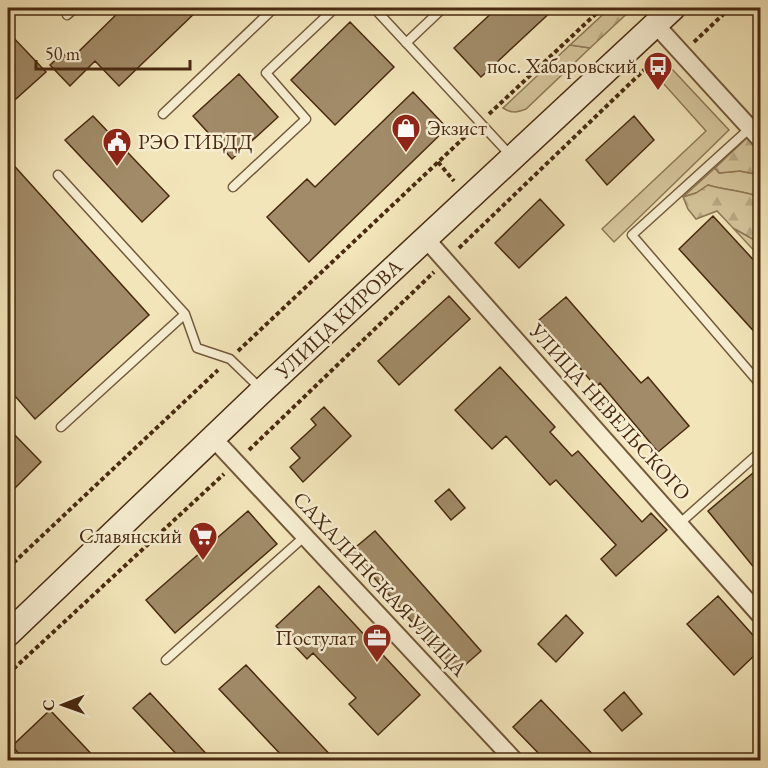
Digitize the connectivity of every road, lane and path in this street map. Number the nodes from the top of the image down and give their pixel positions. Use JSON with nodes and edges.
{"nodes":[{"id":1,"x":75,"y":8,"type":"edge"},
{"id":2,"x":274,"y":8,"type":"edge"},
{"id":3,"x":335,"y":8,"type":"edge"},
{"id":4,"x":374,"y":8,"type":"edge"},
{"id":5,"x":443,"y":8,"type":"edge"},
{"id":6,"x":602,"y":8,"type":"edge"},
{"id":7,"x":673,"y":8,"type":"edge"},
{"id":8,"x":730,"y":8,"type":"edge"},
{"id":9,"x":67,"y":15,"type":"dead end"},
{"id":10,"x":655,"y":24,"type":"junction"},
{"id":11,"x":406,"y":43,"type":"junction"},
{"id":12,"x":681,"y":54,"type":"junction"},
{"id":13,"x":163,"y":114,"type":"dead end"},
{"id":14,"x":480,"y":123,"type":"junction"},
{"id":15,"x":757,"y":128,"type":"edge"},
{"id":16,"x":512,"y":157,"type":"junction"},
{"id":17,"x":438,"y":162,"type":"junction"},
{"id":18,"x":58,"y":175,"type":"dead end"},
{"id":19,"x":454,"y":181,"type":"dead end"},
{"id":20,"x":233,"y":187,"type":"dead end"},
{"id":21,"x":426,"y":239,"type":"junction"},
{"id":22,"x":446,"y":261,"type":"junction"},
{"id":23,"x":185,"y":314,"type":"junction"},
{"id":24,"x":230,"y":359,"type":"junction"},
{"id":25,"x":760,"y":384,"type":"edge"},
{"id":26,"x":263,"y":390,"type":"junction"},
{"id":27,"x":61,"y":428,"type":"dead end"},
{"id":28,"x":213,"y":438,"type":"junction"},
{"id":29,"x":760,"y":452,"type":"edge"},
{"id":30,"x":236,"y":463,"type":"junction"},
{"id":31,"x":679,"y":524,"type":"junction"},
{"id":32,"x":304,"y":537,"type":"junction"},
{"id":33,"x":8,"y":568,"type":"edge"},
{"id":34,"x":760,"y":615,"type":"edge"},
{"id":35,"x":8,"y":633,"type":"edge"},
{"id":36,"x":166,"y":660,"type":"dead end"},
{"id":37,"x":8,"y":674,"type":"edge"},
{"id":38,"x":514,"y":760,"type":"edge"}],
"edges":[{"from":1,"to":9,"type":"lane"},
{"from":2,"to":13,"type":"lane"},
{"from":3,"to":20,"type":"lane"},
{"from":4,"to":11,"type":"lane"},
{"from":5,"to":11,"type":"lane"},
{"from":6,"to":14,"type":"path"},
{"from":7,"to":10,"type":"main road","name":"УЛИЦА КИРОВА"},
{"from":8,"to":12,"type":"path"},
{"from":10,"to":12,"type":"street"},
{"from":10,"to":16,"type":"main road","name":"УЛИЦА КИРОВА"},
{"from":11,"to":14,"type":"lane"},
{"from":12,"to":15,"type":"street"},
{"from":12,"to":22,"type":"path"},
{"from":14,"to":16,"type":"lane"},
{"from":14,"to":17,"type":"path"},
{"from":15,"to":25,"type":"lane"},
{"from":16,"to":21,"type":"main road","name":"УЛИЦА КИРОВА"},
{"from":17,"to":19,"type":"path"},
{"from":17,"to":24,"type":"path"},
{"from":18,"to":23,"type":"lane"},
{"from":21,"to":22,"type":"street","name":"УЛИЦА НЕВЕЛЬСКОГО"},
{"from":21,"to":26,"type":"main road","name":"УЛИЦА КИРОВА"},
{"from":22,"to":30,"type":"path"},
{"from":22,"to":31,"type":"street","name":"УЛИЦА НЕВЕЛЬСКОГО"},
{"from":23,"to":24,"type":"lane"},
{"from":23,"to":27,"type":"lane"},
{"from":24,"to":26,"type":"lane"},
{"from":24,"to":33,"type":"path"},
{"from":26,"to":28,"type":"main road","name":"УЛИЦА КИРОВА"},
{"from":28,"to":30,"type":"street","name":"САХАЛИНСКАЯ УЛИЦА"},
{"from":28,"to":35,"type":"main road","name":"УЛИЦА КИРОВА"},
{"from":29,"to":31,"type":"lane"},
{"from":30,"to":32,"type":"street","name":"САХАЛИНСКАЯ УЛИЦА"},
{"from":30,"to":37,"type":"path"},
{"from":31,"to":34,"type":"street","name":"УЛИЦА НЕВЕЛЬСКОГО"},
{"from":32,"to":36,"type":"lane"},
{"from":32,"to":38,"type":"street","name":"САХАЛИНСКАЯ УЛИЦА"}]}
